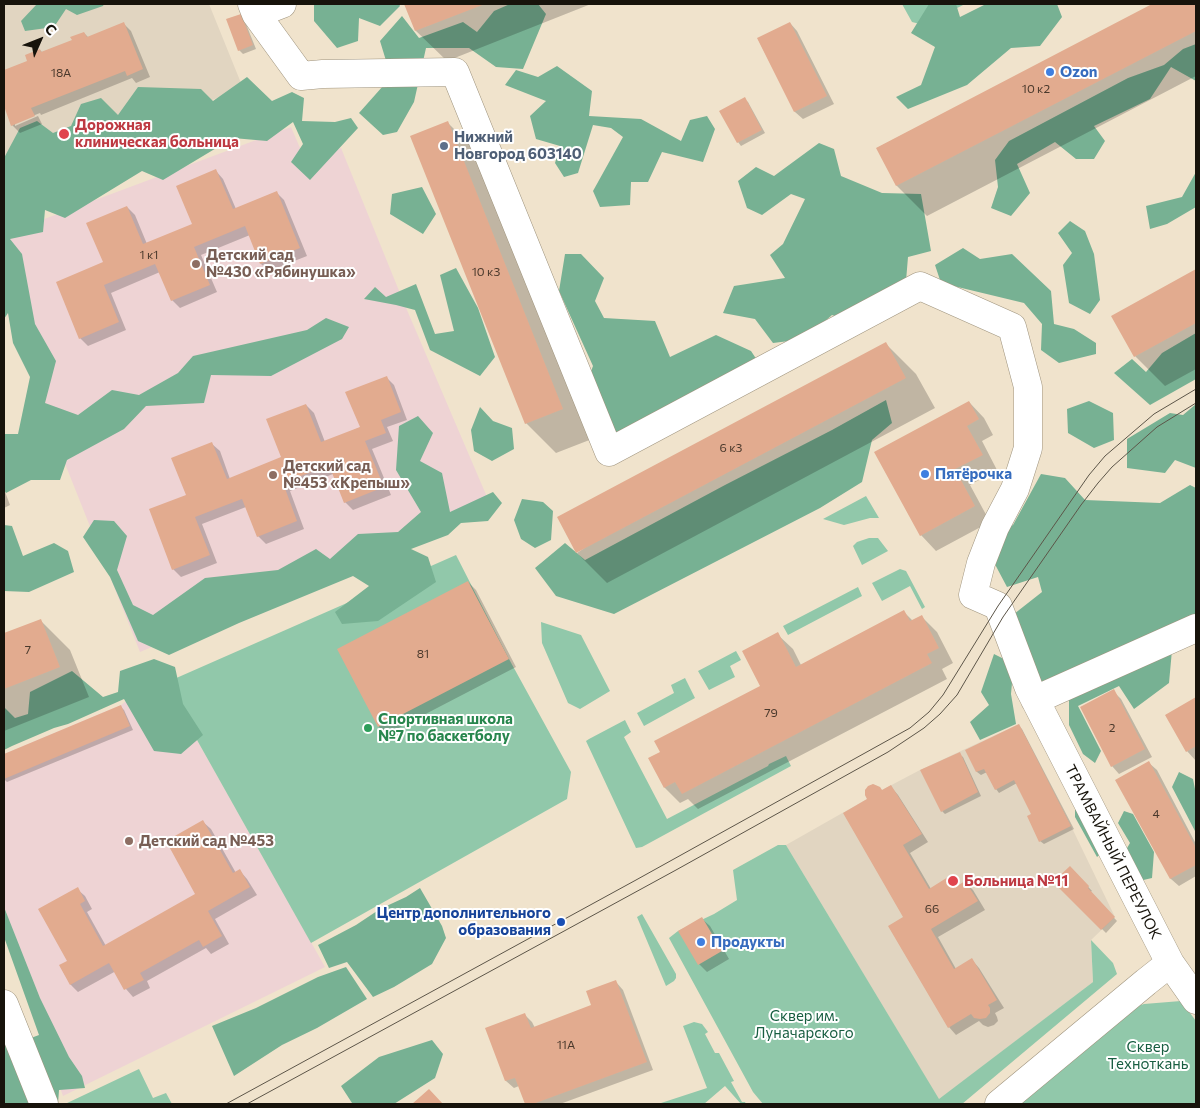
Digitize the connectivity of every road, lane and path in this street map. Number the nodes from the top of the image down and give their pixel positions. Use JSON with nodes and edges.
{"nodes":[{"id":1,"x":282,"y":4,"type":"edge"},
{"id":2,"x":254,"y":9,"type":"edge"},
{"id":3,"x":1196,"y":628,"type":"edge"},
{"id":4,"x":1036,"y":700,"type":"junction"},
{"id":5,"x":1170,"y":963,"type":"junction"},
{"id":6,"x":1196,"y":1000,"type":"edge"},
{"id":7,"x":4,"y":1004,"type":"edge"},
{"id":8,"x":44,"y":1104,"type":"edge"},
{"id":9,"x":1000,"y":1104,"type":"edge"}],
"edges":[{"from":1,"to":2,"type":"street"},
{"from":2,"to":4,"type":"street","name":"ТРАМВАЙНЫЙ ПЕРЕУЛОК"},
{"from":3,"to":4,"type":"street"},
{"from":4,"to":5,"type":"street","name":"ТРАМВАЙНЫЙ ПЕРЕУЛОК"},
{"from":5,"to":6,"type":"street","name":"ТРАМВАЙНЫЙ ПЕРЕУЛОК"},
{"from":5,"to":9,"type":"street"},
{"from":7,"to":8,"type":"street"}]}
